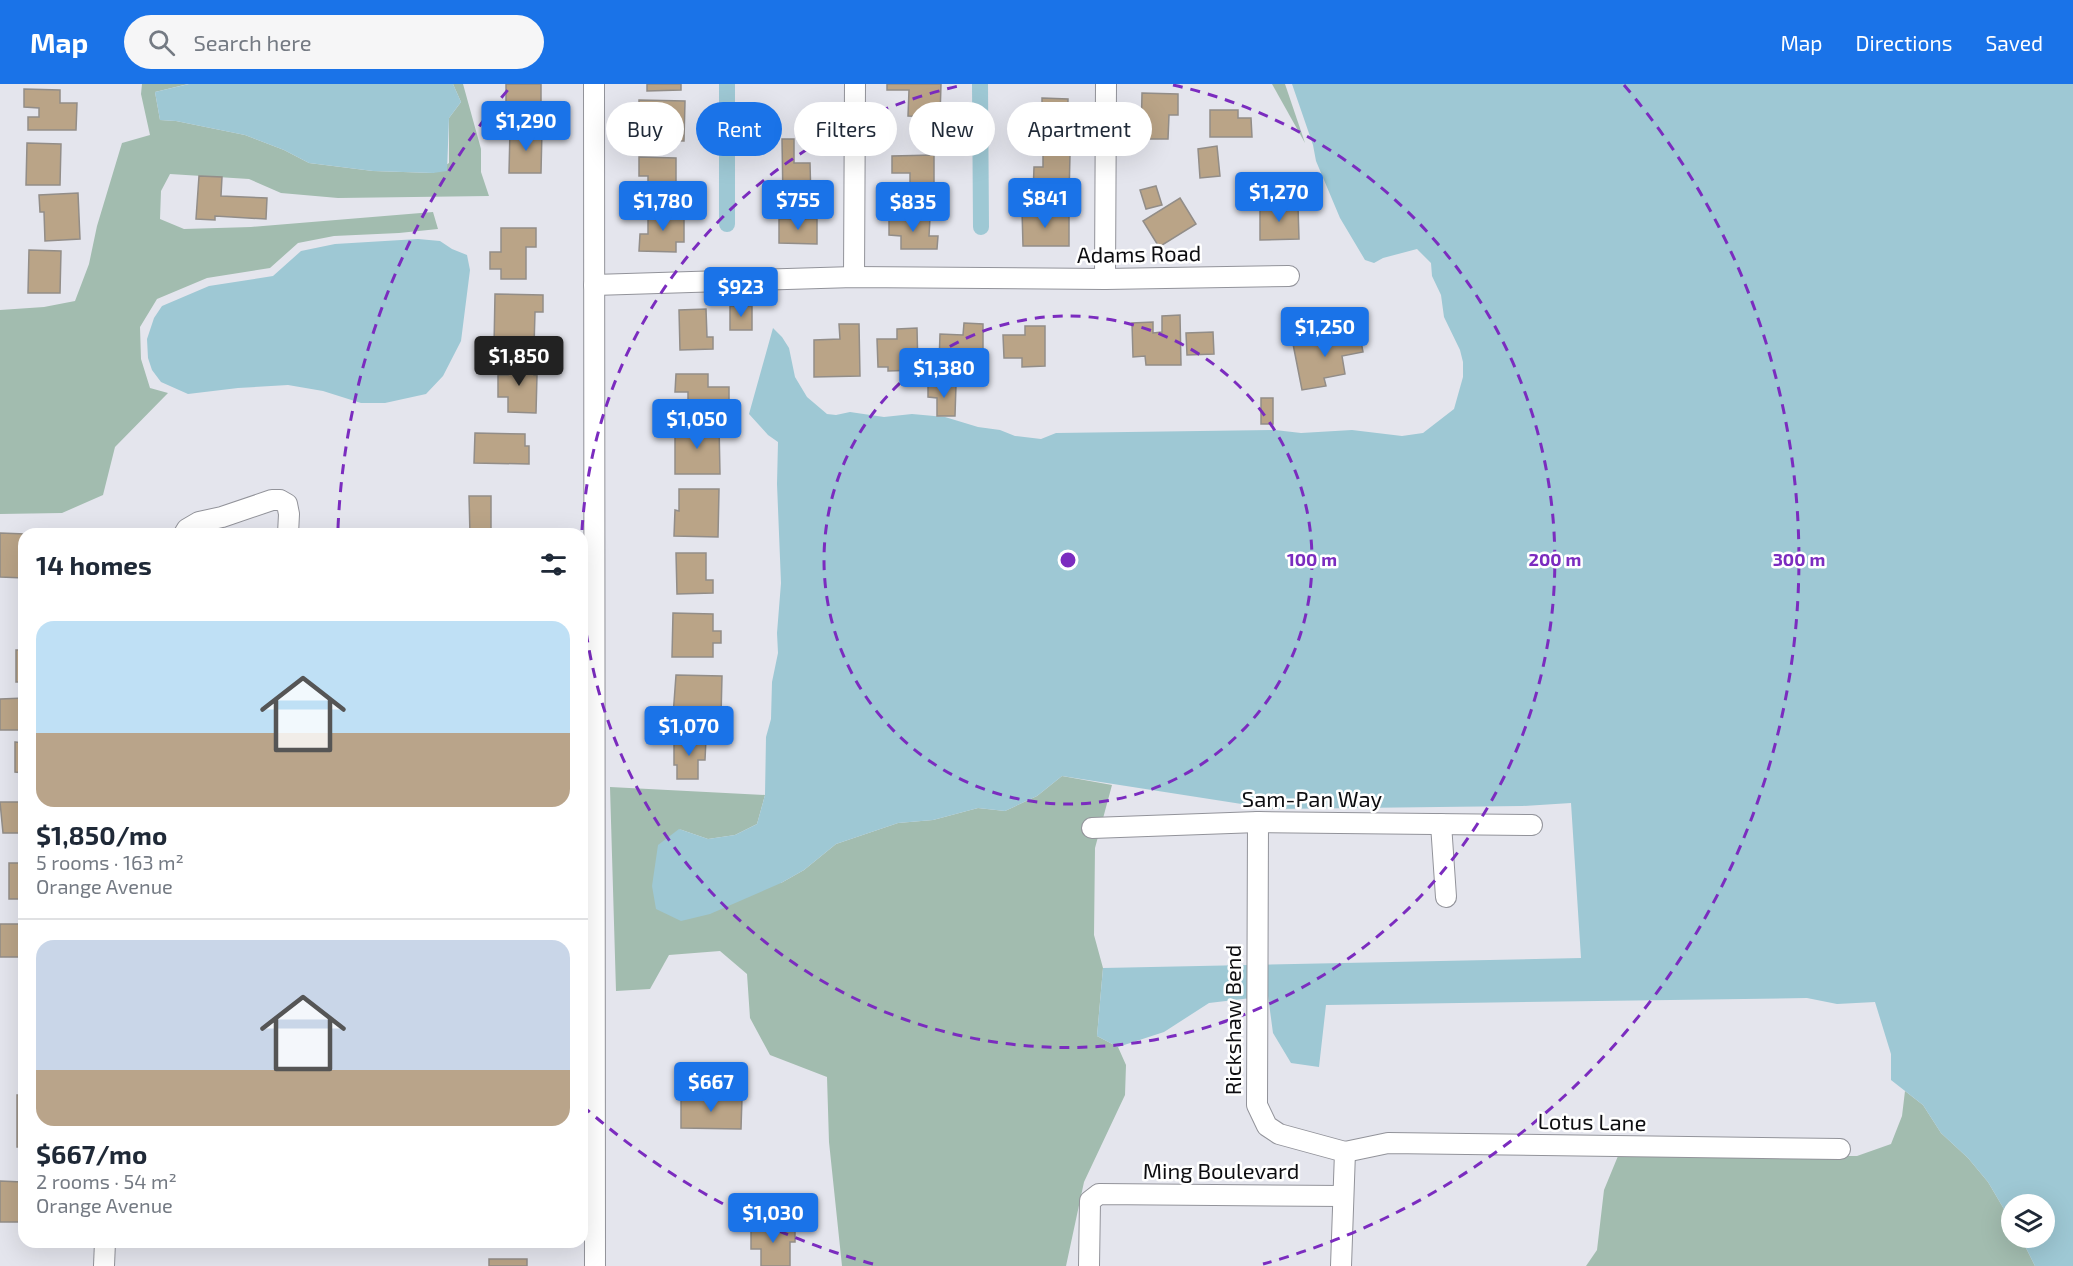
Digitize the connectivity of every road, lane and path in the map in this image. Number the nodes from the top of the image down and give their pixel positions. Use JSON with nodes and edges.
{"nodes":[{"id":1,"x":594,"y":84,"type":"edge"},
{"id":2,"x":855,"y":84,"type":"edge"},
{"id":3,"x":1106,"y":84,"type":"edge"},
{"id":4,"x":1289,"y":276,"type":"dead end"},
{"id":5,"x":854,"y":277,"type":"junction"},
{"id":6,"x":1105,"y":279,"type":"junction"},
{"id":7,"x":594,"y":285,"type":"junction"},
{"id":8,"x":189,"y":528,"type":"edge"},
{"id":9,"x":288,"y":528,"type":"edge"},
{"id":10,"x":1258,"y":822,"type":"junction"},
{"id":11,"x":1441,"y":824,"type":"junction"},
{"id":12,"x":1532,"y":825,"type":"dead end"},
{"id":13,"x":1092,"y":828,"type":"dead end"},
{"id":14,"x":1446,"y":897,"type":"dead end"},
{"id":15,"x":1840,"y":1149,"type":"dead end"},
{"id":16,"x":1345,"y":1152,"type":"junction"},
{"id":17,"x":1343,"y":1196,"type":"junction"},
{"id":18,"x":105,"y":1248,"type":"edge"},
{"id":19,"x":104,"y":1266,"type":"edge"},
{"id":20,"x":595,"y":1266,"type":"edge"},
{"id":21,"x":1089,"y":1266,"type":"edge"},
{"id":22,"x":1341,"y":1266,"type":"edge"}],
"edges":[{"from":1,"to":7,"type":"street"},
{"from":2,"to":5,"type":"street"},
{"from":3,"to":6,"type":"street"},
{"from":4,"to":6,"type":"street","name":"Adams Road"},
{"from":5,"to":6,"type":"street","name":"Adams Road"},
{"from":5,"to":7,"type":"street","name":"Adams Road"},
{"from":7,"to":20,"type":"street"},
{"from":8,"to":9,"type":"street"},
{"from":10,"to":11,"type":"street","name":"Sam-Pan Way"},
{"from":10,"to":13,"type":"street","name":"Sam-Pan Way"},
{"from":10,"to":16,"type":"street","name":"Rickshaw Bend"},
{"from":11,"to":12,"type":"street","name":"Sam-Pan Way"},
{"from":11,"to":14,"type":"street"},
{"from":15,"to":16,"type":"street","name":"Lotus Lane"},
{"from":16,"to":17,"type":"street"},
{"from":17,"to":21,"type":"street","name":"Ming Boulevard"},
{"from":17,"to":22,"type":"street"},
{"from":18,"to":19,"type":"street"}]}
